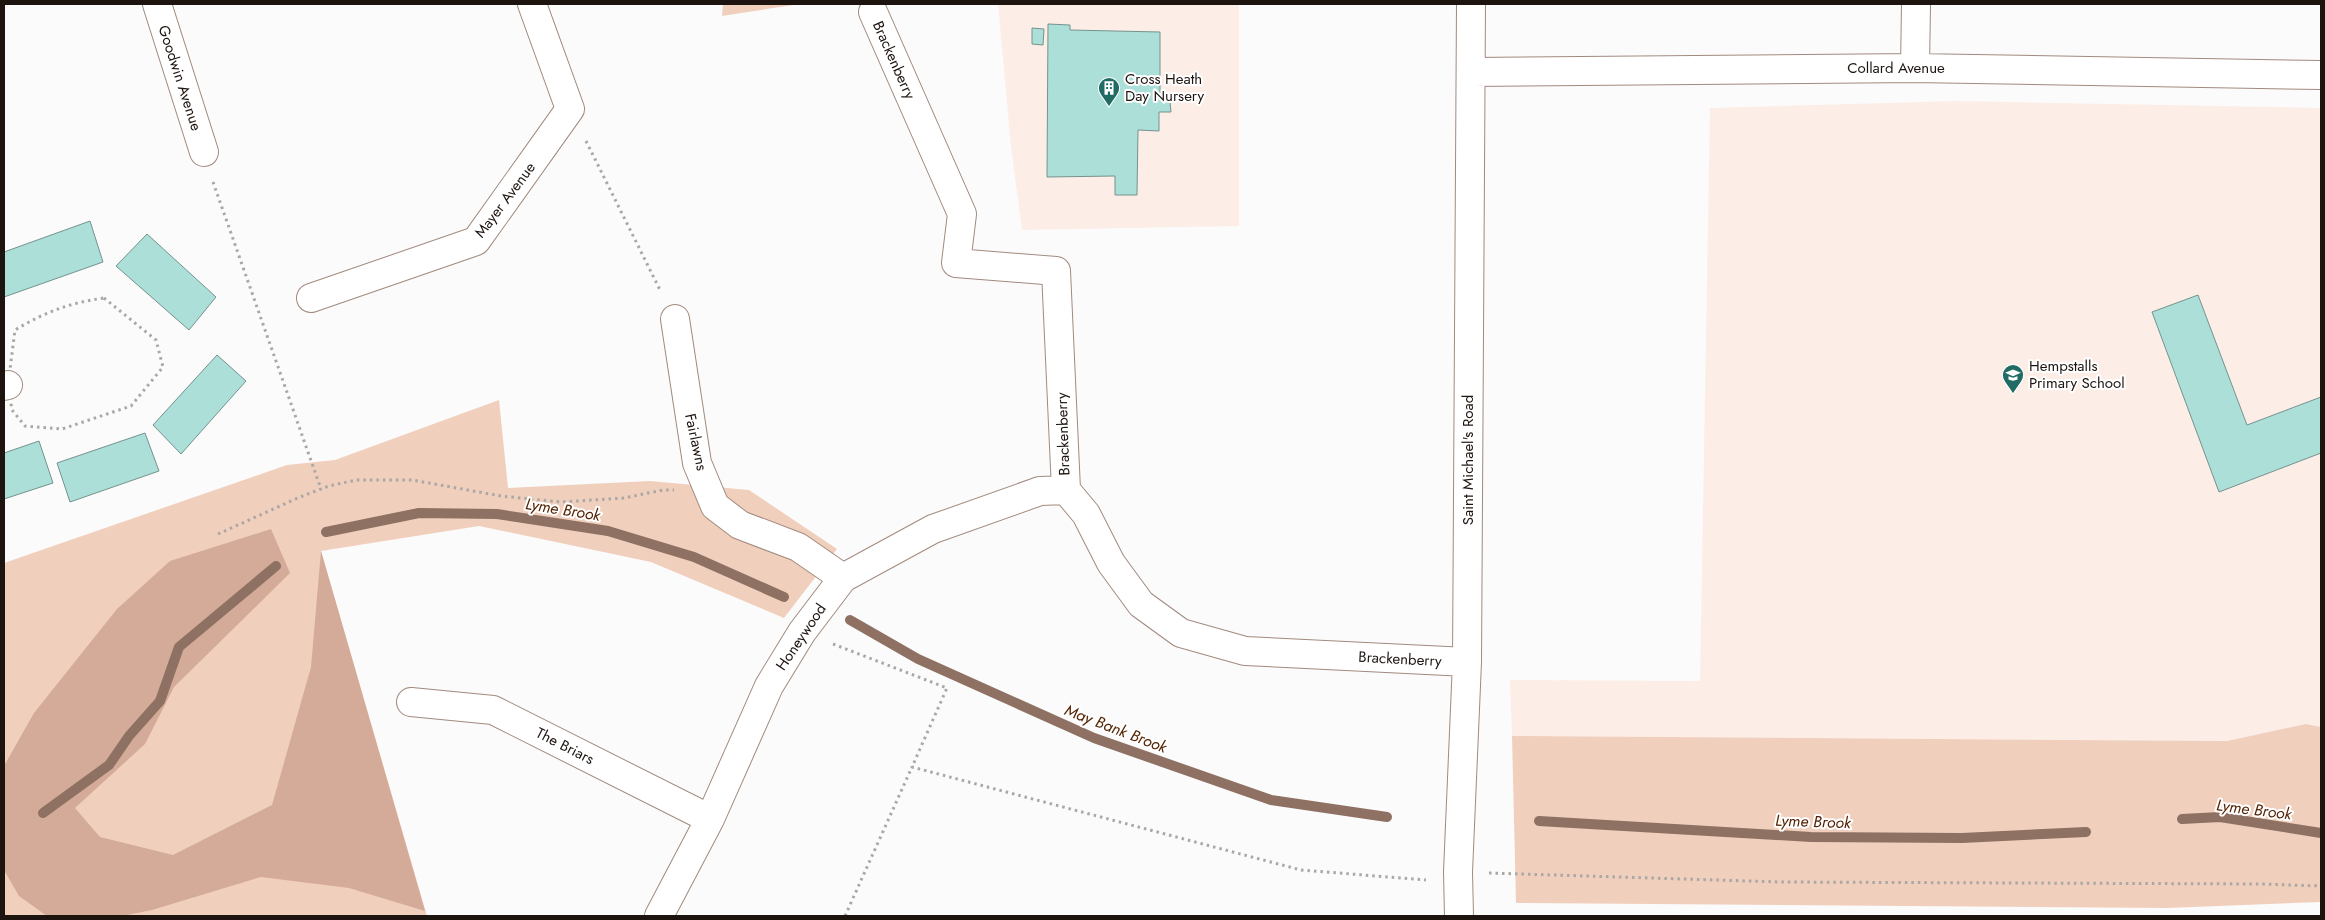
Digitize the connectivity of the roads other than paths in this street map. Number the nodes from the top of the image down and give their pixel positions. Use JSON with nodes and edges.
{"nodes":[{"id":1,"x":156,"y":4,"type":"edge"},
{"id":2,"x":532,"y":4,"type":"edge"},
{"id":3,"x":1471,"y":4,"type":"edge"},
{"id":4,"x":1916,"y":4,"type":"edge"},
{"id":5,"x":873,"y":12,"type":"dead end"},
{"id":6,"x":1915,"y":68,"type":"junction"},
{"id":7,"x":1471,"y":72,"type":"junction"},
{"id":8,"x":2321,"y":75,"type":"edge"},
{"id":9,"x":204,"y":152,"type":"road end"},
{"id":10,"x":311,"y":298,"type":"dead end"},
{"id":11,"x":675,"y":319,"type":"road end"},
{"id":12,"x":1066,"y":490,"type":"junction"},
{"id":13,"x":843,"y":578,"type":"junction"},
{"id":14,"x":1467,"y":662,"type":"junction"},
{"id":15,"x":411,"y":702,"type":"dead end"},
{"id":16,"x":710,"y":819,"type":"junction"},
{"id":17,"x":659,"y":916,"type":"edge"},
{"id":18,"x":1459,"y":916,"type":"edge"}],
"edges":[{"from":1,"to":9,"type":"street","name":"Goodwin Avenue"},
{"from":2,"to":10,"type":"street","name":"Mayer Avenue"},
{"from":3,"to":7,"type":"street","name":"Saint Michael's Road"},
{"from":4,"to":6,"type":"street"},
{"from":5,"to":12,"type":"street","name":"Brackenberry"},
{"from":6,"to":7,"type":"street","name":"Collard Avenue"},
{"from":6,"to":8,"type":"street","name":"Collard Avenue"},
{"from":7,"to":14,"type":"street","name":"Saint Michael's Road"},
{"from":11,"to":13,"type":"street","name":"Fairlawns"},
{"from":12,"to":13,"type":"street","name":"Honeywood"},
{"from":12,"to":14,"type":"street","name":"Brackenberry"},
{"from":13,"to":16,"type":"street","name":"Honeywood"},
{"from":14,"to":18,"type":"street","name":"Saint Michael's Road"},
{"from":15,"to":16,"type":"street","name":"The Briars"},
{"from":16,"to":17,"type":"street","name":"Honeywood"}]}
